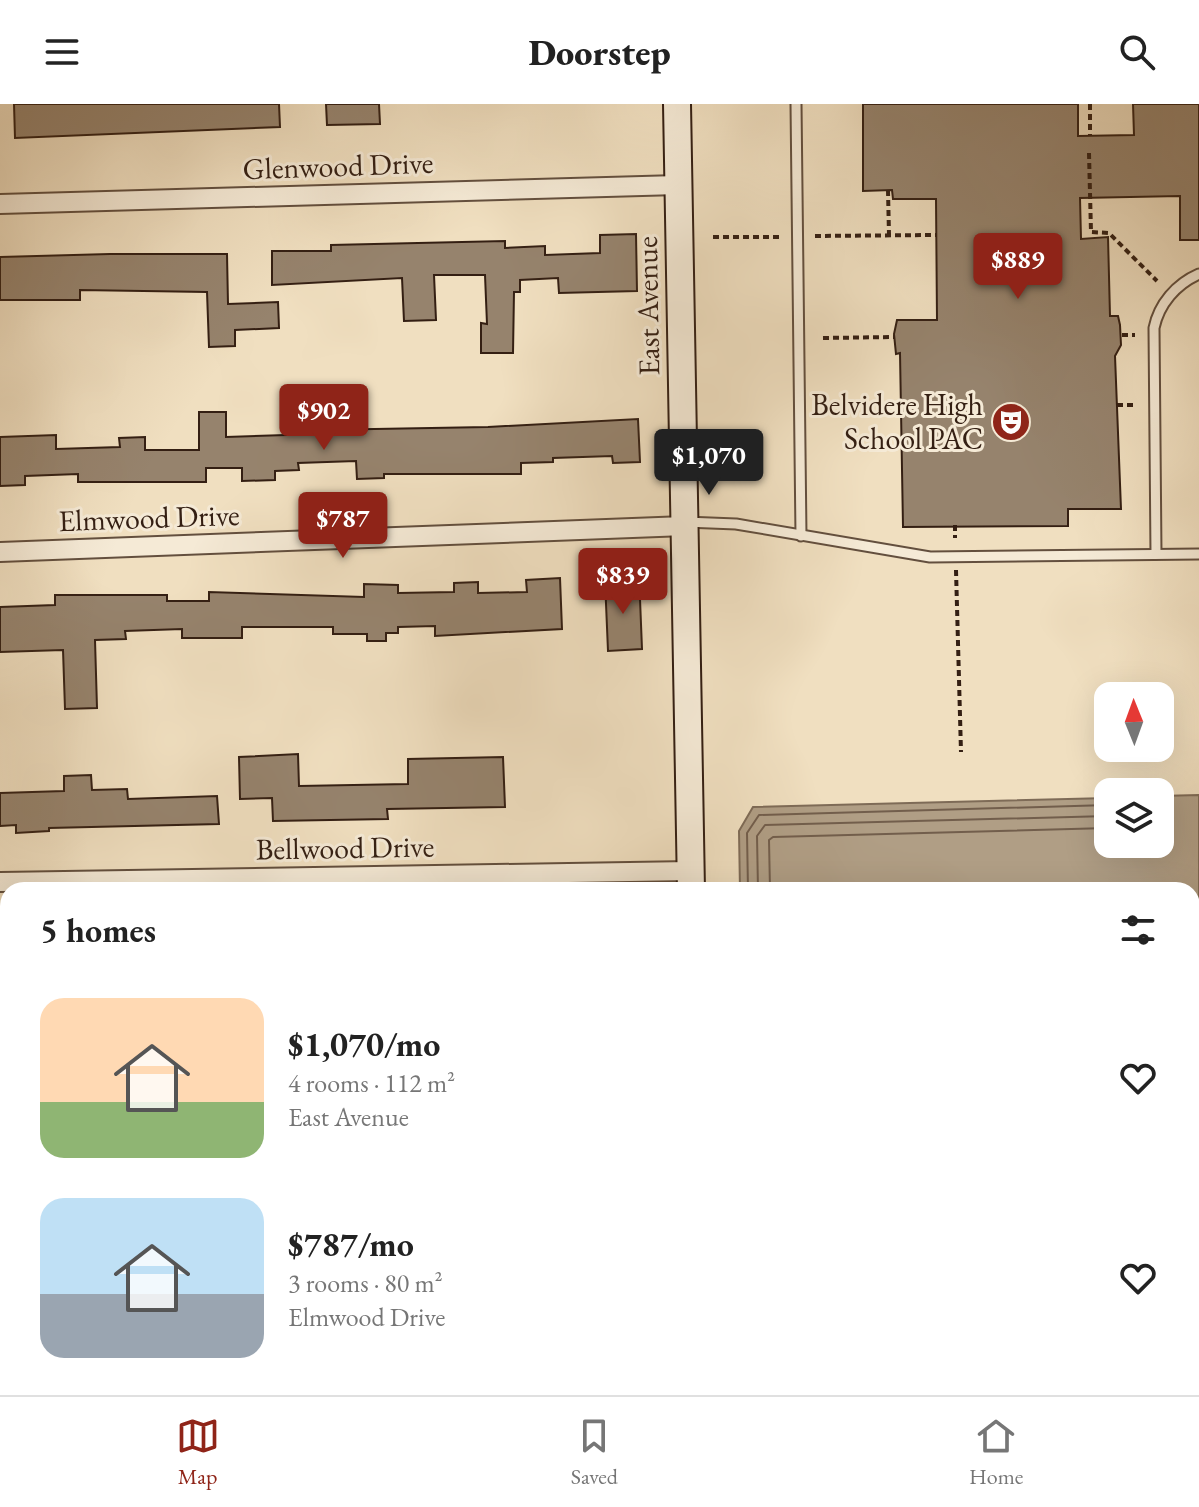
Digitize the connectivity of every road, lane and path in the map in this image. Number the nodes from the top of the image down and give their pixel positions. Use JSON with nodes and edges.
{"nodes":[{"id":1,"x":677,"y":104,"type":"edge"},
{"id":2,"x":796,"y":104,"type":"edge"},
{"id":3,"x":1090,"y":104,"type":"edge"},
{"id":4,"x":1090,"y":135,"type":"dead end"},
{"id":5,"x":1089,"y":153,"type":"dead end"},
{"id":6,"x":678,"y":185,"type":"junction"},
{"id":7,"x":888,"y":190,"type":"dead end"},
{"id":8,"x":0,"y":204,"type":"edge"},
{"id":9,"x":889,"y":235,"type":"junction"},
{"id":10,"x":936,"y":235,"type":"dead end"},
{"id":11,"x":815,"y":236,"type":"dead end"},
{"id":12,"x":713,"y":237,"type":"dead end"},
{"id":13,"x":781,"y":237,"type":"dead end"},
{"id":14,"x":1199,"y":274,"type":"edge"},
{"id":15,"x":1157,"y":281,"type":"dead end"},
{"id":16,"x":1122,"y":335,"type":"dead end"},
{"id":17,"x":1135,"y":335,"type":"dead end"},
{"id":18,"x":894,"y":337,"type":"dead end"},
{"id":19,"x":823,"y":338,"type":"dead end"},
{"id":20,"x":1117,"y":405,"type":"dead end"},
{"id":21,"x":1137,"y":405,"type":"dead end"},
{"id":22,"x":685,"y":524,"type":"junction"},
{"id":23,"x":955,"y":525,"type":"dead end"},
{"id":24,"x":801,"y":536,"type":"junction"},
{"id":25,"x":955,"y":538,"type":"dead end"},
{"id":26,"x":0,"y":552,"type":"edge"},
{"id":27,"x":1156,"y":554,"type":"junction"},
{"id":28,"x":1199,"y":554,"type":"edge"},
{"id":29,"x":956,"y":568,"type":"dead end"},
{"id":30,"x":961,"y":752,"type":"dead end"},
{"id":31,"x":690,"y":880,"type":"edge"},
{"id":32,"x":434,"y":882,"type":"edge"}],
"edges":[{"from":1,"to":6,"type":"street","name":"East Avenue"},
{"from":2,"to":24,"type":"lane"},
{"from":3,"to":4,"type":"path"},
{"from":5,"to":15,"type":"path"},
{"from":6,"to":8,"type":"street","name":"Glenwood Drive"},
{"from":6,"to":22,"type":"street","name":"East Avenue"},
{"from":7,"to":9,"type":"path"},
{"from":9,"to":10,"type":"path"},
{"from":9,"to":11,"type":"path"},
{"from":12,"to":13,"type":"path"},
{"from":14,"to":27,"type":"lane"},
{"from":16,"to":17,"type":"path"},
{"from":18,"to":19,"type":"path"},
{"from":20,"to":21,"type":"path"},
{"from":22,"to":24,"type":"lane"},
{"from":22,"to":26,"type":"street","name":"Elmwood Drive"},
{"from":22,"to":31,"type":"street","name":"East Avenue"},
{"from":23,"to":25,"type":"path"},
{"from":24,"to":27,"type":"lane"},
{"from":27,"to":28,"type":"lane"},
{"from":29,"to":30,"type":"path"},
{"from":31,"to":32,"type":"street","name":"Bellwood Drive"}]}
